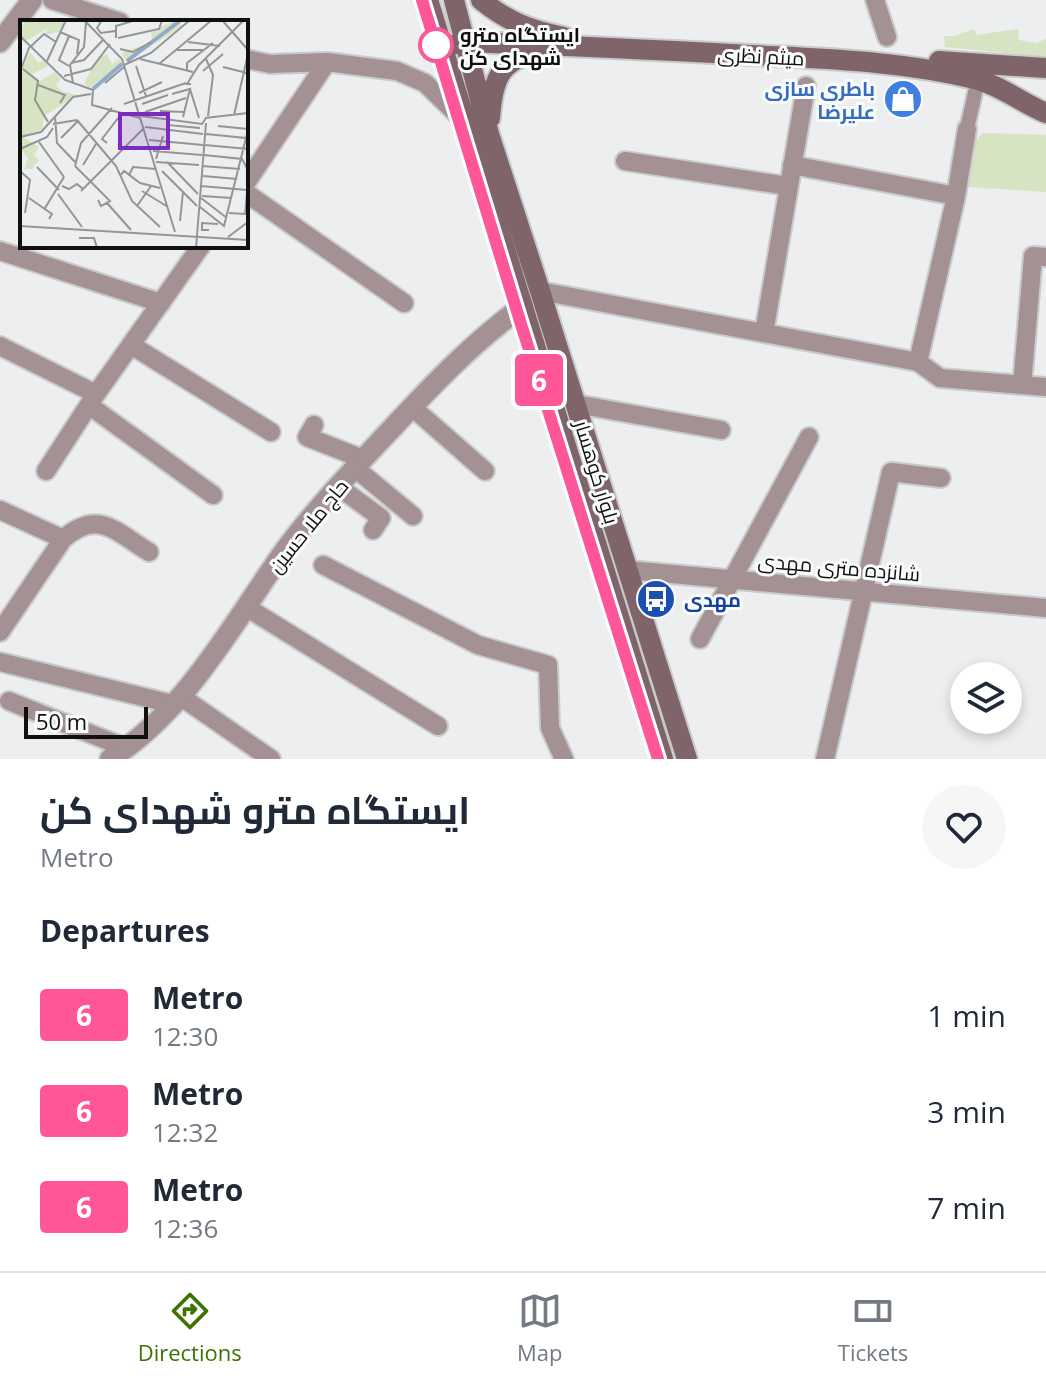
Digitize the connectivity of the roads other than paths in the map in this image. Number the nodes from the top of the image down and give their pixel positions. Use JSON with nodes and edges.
{"nodes":[{"id":1,"x":32,"y":0,"type":"edge"},
{"id":2,"x":52,"y":0,"type":"edge"},
{"id":3,"x":428,"y":0,"type":"edge"},
{"id":4,"x":454,"y":0,"type":"edge"},
{"id":5,"x":481,"y":0,"type":"edge"},
{"id":6,"x":875,"y":0,"type":"edge"},
{"id":7,"x":21,"y":20,"type":"edge"},
{"id":8,"x":114,"y":20,"type":"edge"},
{"id":9,"x":887,"y":37,"type":"dead end"},
{"id":10,"x":466,"y":42,"type":"junction"},
{"id":11,"x":564,"y":45,"type":"junction"},
{"id":12,"x":441,"y":46,"type":"junction"},
{"id":13,"x":248,"y":59,"type":"edge"},
{"id":14,"x":327,"y":62,"type":"junction"},
{"id":15,"x":1046,"y":68,"type":"edge"},
{"id":16,"x":978,"y":79,"type":"junction"},
{"id":17,"x":806,"y":86,"type":"dead end"},
{"id":18,"x":1046,"y":113,"type":"edge"},
{"id":19,"x":467,"y":124,"type":"junction"},
{"id":20,"x":967,"y":129,"type":"joint"},
{"id":21,"x":489,"y":134,"type":"junction"},
{"id":22,"x":625,"y":161,"type":"dead end"},
{"id":23,"x":792,"y":165,"type":"junction"},
{"id":24,"x":248,"y":177,"type":"edge"},
{"id":25,"x":788,"y":186,"type":"junction"},
{"id":26,"x":248,"y":194,"type":"edge"},
{"id":27,"x":956,"y":196,"type":"junction"},
{"id":28,"x":200,"y":248,"type":"edge"},
{"id":29,"x":0,"y":251,"type":"edge"},
{"id":30,"x":1039,"y":256,"type":"edge"},
{"id":31,"x":540,"y":291,"type":"junction"},
{"id":32,"x":161,"y":303,"type":"junction"},
{"id":33,"x":404,"y":303,"type":"dead end"},
{"id":34,"x":523,"y":306,"type":"junction"},
{"id":35,"x":764,"y":333,"type":"junction"},
{"id":36,"x":131,"y":345,"type":"junction"},
{"id":37,"x":0,"y":346,"type":"edge"},
{"id":38,"x":918,"y":362,"type":"junction"},
{"id":39,"x":1022,"y":385,"type":"junction"},
{"id":40,"x":1046,"y":387,"type":"edge"},
{"id":41,"x":93,"y":400,"type":"junction"},
{"id":42,"x":576,"y":404,"type":"junction"},
{"id":43,"x":412,"y":407,"type":"junction"},
{"id":44,"x":314,"y":425,"type":"dead end"},
{"id":45,"x":721,"y":430,"type":"dead end"},
{"id":46,"x":271,"y":432,"type":"dead end"},
{"id":47,"x":809,"y":437,"type":"dead end"},
{"id":48,"x":359,"y":464,"type":"junction"},
{"id":49,"x":46,"y":471,"type":"dead end"},
{"id":50,"x":485,"y":471,"type":"dead end"},
{"id":51,"x":941,"y":478,"type":"dead end"},
{"id":52,"x":339,"y":487,"type":"junction"},
{"id":53,"x":213,"y":495,"type":"dead end"},
{"id":54,"x":0,"y":510,"type":"edge"},
{"id":55,"x":413,"y":516,"type":"dead end"},
{"id":56,"x":373,"y":530,"type":"dead end"},
{"id":57,"x":63,"y":539,"type":"junction"},
{"id":58,"x":149,"y":552,"type":"dead end"},
{"id":59,"x":323,"y":565,"type":"dead end"},
{"id":60,"x":628,"y":570,"type":"junction"},
{"id":61,"x":731,"y":579,"type":"junction"},
{"id":62,"x":864,"y":591,"type":"junction"},
{"id":63,"x":246,"y":607,"type":"junction"},
{"id":64,"x":1046,"y":608,"type":"edge"},
{"id":65,"x":1,"y":630,"type":"edge"},
{"id":66,"x":700,"y":639,"type":"dead end"},
{"id":67,"x":0,"y":662,"type":"edge"},
{"id":68,"x":176,"y":700,"type":"junction"},
{"id":69,"x":9,"y":701,"type":"dead end"},
{"id":70,"x":438,"y":726,"type":"dead end"},
{"id":71,"x":118,"y":754,"type":"edge"},
{"id":72,"x":271,"y":759,"type":"edge"},
{"id":73,"x":564,"y":759,"type":"edge"},
{"id":74,"x":663,"y":759,"type":"edge"},
{"id":75,"x":687,"y":759,"type":"edge"},
{"id":76,"x":825,"y":759,"type":"edge"}],
"edges":[{"from":1,"to":7,"type":"street"},
{"from":2,"to":8,"type":"street"},
{"from":3,"to":12,"type":"main road","name":"بلوار کوهسار"},
{"from":4,"to":10,"type":"main road","name":"بلوار کوهسار"},
{"from":5,"to":15,"type":"main road"},
{"from":6,"to":9,"type":"street"},
{"from":10,"to":11,"type":"main road","name":"میثم نظری"},
{"from":10,"to":12,"type":"main road","name":"میثم نظری"},
{"from":10,"to":21,"type":"main road","name":"بلوار کوهسار"},
{"from":11,"to":16,"type":"main road","name":"میثم نظری"},
{"from":11,"to":21,"type":"main road"},
{"from":12,"to":19,"type":"main road","name":"بلوار کوهسار"},
{"from":13,"to":14,"type":"street"},
{"from":14,"to":19,"type":"street"},
{"from":14,"to":24,"type":"street"},
{"from":16,"to":18,"type":"main road","name":"میثم نظری"},
{"from":16,"to":20,"type":"street"},
{"from":17,"to":23,"type":"street"},
{"from":19,"to":34,"type":"main road","name":"بلوار کوهسار"},
{"from":20,"to":27,"type":"street"},
{"from":21,"to":31,"type":"main road","name":"بلوار کوهسار"},
{"from":22,"to":25,"type":"street"},
{"from":23,"to":25,"type":"street"},
{"from":23,"to":27,"type":"street"},
{"from":25,"to":35,"type":"street"},
{"from":26,"to":33,"type":"street"},
{"from":27,"to":38,"type":"street"},
{"from":28,"to":32,"type":"street"},
{"from":29,"to":32,"type":"street"},
{"from":30,"to":39,"type":"street"},
{"from":31,"to":35,"type":"street"},
{"from":31,"to":42,"type":"main road","name":"بلوار کوهسار"},
{"from":32,"to":36,"type":"street"},
{"from":34,"to":43,"type":"street","name":"حاج ملا حسین"},
{"from":34,"to":74,"type":"main road","name":"بلوار کوهسار"},
{"from":35,"to":38,"type":"street"},
{"from":36,"to":41,"type":"street"},
{"from":36,"to":46,"type":"street"},
{"from":37,"to":41,"type":"street"},
{"from":38,"to":39,"type":"street"},
{"from":39,"to":40,"type":"street"},
{"from":41,"to":49,"type":"street"},
{"from":41,"to":53,"type":"street"},
{"from":42,"to":45,"type":"street"},
{"from":42,"to":60,"type":"main road","name":"بلوار کوهسار"},
{"from":43,"to":48,"type":"street","name":"حاج ملا حسین"},
{"from":43,"to":50,"type":"street"},
{"from":44,"to":48,"type":"street"},
{"from":47,"to":61,"type":"street"},
{"from":48,"to":52,"type":"street","name":"حاج ملا حسین"},
{"from":48,"to":55,"type":"street"},
{"from":51,"to":62,"type":"street"},
{"from":52,"to":56,"type":"street"},
{"from":52,"to":63,"type":"street","name":"حاج ملا حسین"},
{"from":54,"to":57,"type":"street"},
{"from":57,"to":58,"type":"street"},
{"from":57,"to":65,"type":"street"},
{"from":59,"to":73,"type":"street"},
{"from":60,"to":61,"type":"street","name":"شانزده متری مهدی"},
{"from":60,"to":75,"type":"main road","name":"بلوار کوهسار"},
{"from":61,"to":62,"type":"street","name":"شانزده متری مهدی"},
{"from":61,"to":66,"type":"street"},
{"from":62,"to":64,"type":"street","name":"شانزده متری مهدی"},
{"from":62,"to":76,"type":"street"},
{"from":63,"to":68,"type":"street","name":"حاج ملا حسین"},
{"from":63,"to":70,"type":"street"},
{"from":67,"to":68,"type":"street"},
{"from":68,"to":71,"type":"street","name":"حاج ملا حسین"},
{"from":68,"to":72,"type":"street"},
{"from":69,"to":71,"type":"street"}]}
